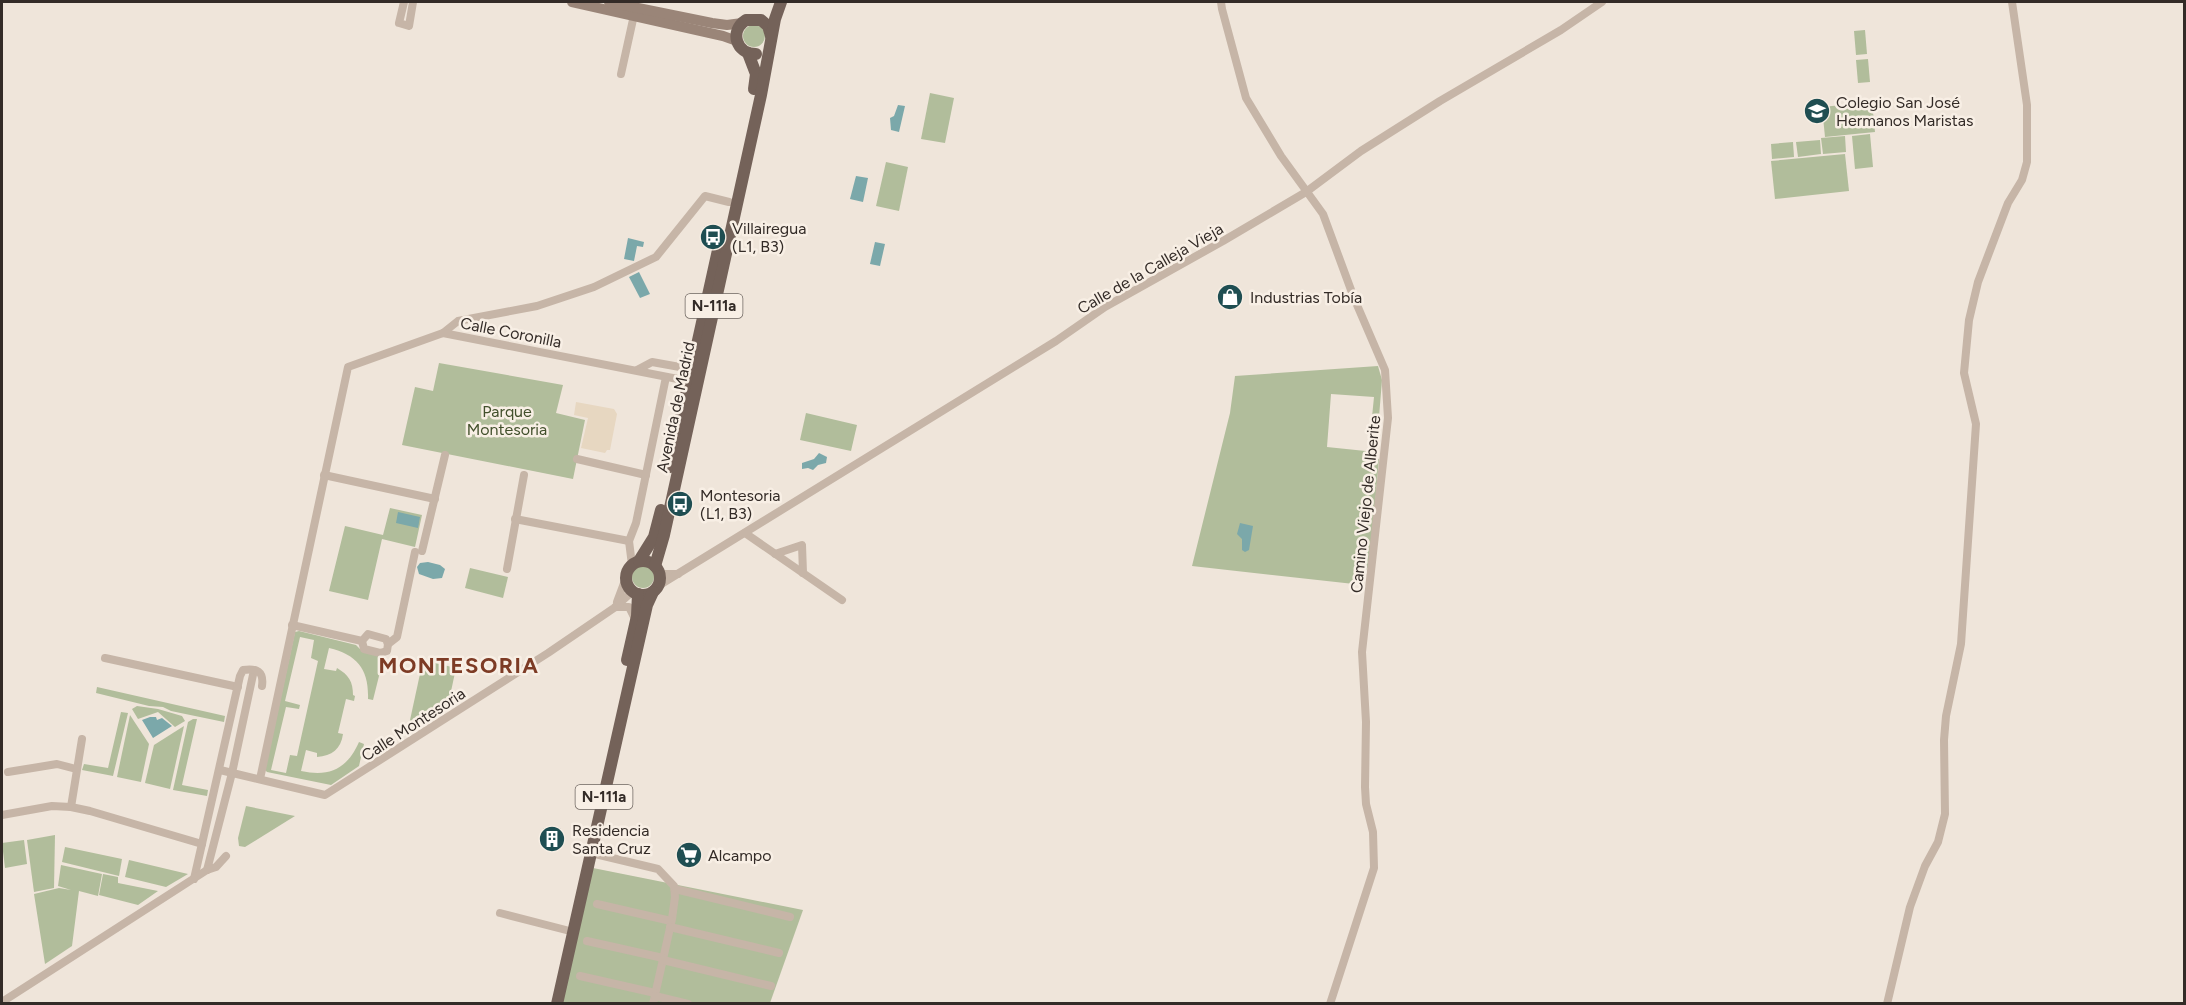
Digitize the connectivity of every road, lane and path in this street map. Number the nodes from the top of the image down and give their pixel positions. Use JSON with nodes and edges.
{"nodes":[{"id":1,"x":404,"y":2,"type":"edge"},
{"id":2,"x":413,"y":2,"type":"edge"},
{"id":3,"x":572,"y":2,"type":"edge"},
{"id":4,"x":609,"y":2,"type":"edge"},
{"id":5,"x":774,"y":2,"type":"edge"},
{"id":6,"x":781,"y":2,"type":"edge"},
{"id":7,"x":1221,"y":2,"type":"edge"},
{"id":8,"x":1602,"y":2,"type":"edge"},
{"id":9,"x":2012,"y":2,"type":"edge"},
{"id":10,"x":634,"y":15,"type":"junction"},
{"id":11,"x":756,"y":19,"type":"junction"},
{"id":12,"x":742,"y":23,"type":"junction"},
{"id":13,"x":770,"y":40,"type":"junction"},
{"id":14,"x":736,"y":41,"type":"junction"},
{"id":15,"x":748,"y":53,"type":"junction"},
{"id":16,"x":621,"y":74,"type":"dead end"},
{"id":17,"x":1306,"y":192,"type":"junction"},
{"id":18,"x":729,"y":202,"type":"junction"},
{"id":19,"x":443,"y":333,"type":"junction"},
{"id":20,"x":637,"y":370,"type":"junction"},
{"id":21,"x":689,"y":375,"type":"junction"},
{"id":22,"x":666,"y":377,"type":"junction"},
{"id":23,"x":445,"y":455,"type":"dead end"},
{"id":24,"x":577,"y":459,"type":"dead end"},
{"id":25,"x":324,"y":475,"type":"junction"},
{"id":26,"x":524,"y":475,"type":"dead end"},
{"id":27,"x":646,"y":475,"type":"junction"},
{"id":28,"x":435,"y":499,"type":"junction"},
{"id":29,"x":515,"y":519,"type":"junction"},
{"id":30,"x":745,"y":533,"type":"junction"},
{"id":31,"x":629,"y":541,"type":"junction"},
{"id":32,"x":775,"y":554,"type":"junction"},
{"id":33,"x":636,"y":563,"type":"junction"},
{"id":34,"x":507,"y":569,"type":"dead end"},
{"id":35,"x":803,"y":573,"type":"junction"},
{"id":36,"x":679,"y":574,"type":"junction"},
{"id":37,"x":626,"y":578,"type":"junction"},
{"id":38,"x":656,"y":579,"type":"junction"},
{"id":39,"x":635,"y":592,"type":"junction"},
{"id":40,"x":842,"y":600,"type":"dead end"},
{"id":41,"x":614,"y":608,"type":"junction"},
{"id":42,"x":636,"y":622,"type":"junction"},
{"id":43,"x":292,"y":625,"type":"junction"},
{"id":44,"x":362,"y":641,"type":"junction"},
{"id":45,"x":388,"y":644,"type":"junction"},
{"id":46,"x":105,"y":658,"type":"dead end"},
{"id":47,"x":254,"y":670,"type":"junction"},
{"id":48,"x":262,"y":686,"type":"dead end"},
{"id":49,"x":238,"y":687,"type":"junction"},
{"id":50,"x":82,"y":739,"type":"dead end"},
{"id":51,"x":76,"y":769,"type":"junction"},
{"id":52,"x":220,"y":770,"type":"junction"},
{"id":53,"x":8,"y":772,"type":"dead end"},
{"id":54,"x":232,"y":773,"type":"junction"},
{"id":55,"x":260,"y":779,"type":"junction"},
{"id":56,"x":71,"y":807,"type":"junction"},
{"id":57,"x":2,"y":815,"type":"edge"},
{"id":58,"x":202,"y":844,"type":"junction"},
{"id":59,"x":591,"y":853,"type":"junction"},
{"id":60,"x":226,"y":856,"type":"dead end"},
{"id":61,"x":207,"y":870,"type":"junction"},
{"id":62,"x":194,"y":879,"type":"junction"},
{"id":63,"x":675,"y":890,"type":"junction"},
{"id":64,"x":597,"y":904,"type":"dead end"},
{"id":65,"x":500,"y":913,"type":"dead end"},
{"id":66,"x":790,"y":917,"type":"dead end"},
{"id":67,"x":671,"y":924,"type":"junction"},
{"id":68,"x":566,"y":930,"type":"junction"},
{"id":69,"x":587,"y":941,"type":"dead end"},
{"id":70,"x":779,"y":953,"type":"dead end"},
{"id":71,"x":663,"y":959,"type":"junction"},
{"id":72,"x":580,"y":976,"type":"dead end"},
{"id":73,"x":771,"y":986,"type":"dead end"},
{"id":74,"x":654,"y":997,"type":"edge"},
{"id":75,"x":2,"y":1002,"type":"edge"},
{"id":76,"x":549,"y":1004,"type":"edge"},
{"id":77,"x":557,"y":1004,"type":"edge"},
{"id":78,"x":688,"y":1004,"type":"edge"},
{"id":79,"x":1330,"y":1004,"type":"edge"},
{"id":80,"x":1887,"y":1004,"type":"edge"}],
"edges":[{"from":1,"to":2,"type":"street"},
{"from":3,"to":10,"type":"main road"},
{"from":4,"to":12,"type":"main road"},
{"from":5,"to":11,"type":"main road"},
{"from":6,"to":13,"type":"main road","name":"Avenida de Madrid","number":"N-111a"},
{"from":7,"to":17,"type":"street","name":"Camino Viejo de Alberite"},
{"from":8,"to":17,"type":"street","name":"Calle de la Calleja Vieja"},
{"from":9,"to":80,"type":"street"},
{"from":10,"to":14,"type":"main road"},
{"from":10,"to":16,"type":"street"},
{"from":11,"to":12,"type":"main road"},
{"from":11,"to":13,"type":"main road"},
{"from":12,"to":14,"type":"main road"},
{"from":13,"to":15,"type":"main road"},
{"from":13,"to":38,"type":"main road","name":"Avenida de Madrid","number":"N-111a"},
{"from":14,"to":15,"type":"main road"},
{"from":15,"to":18,"type":"main road","name":"Avenida de Madrid","number":"N-111a"},
{"from":17,"to":30,"type":"street","name":"Calle de la Calleja Vieja"},
{"from":17,"to":79,"type":"street","name":"Camino Viejo de Alberite"},
{"from":18,"to":19,"type":"street"},
{"from":18,"to":21,"type":"main road","name":"Avenida de Madrid","number":"N-111a"},
{"from":19,"to":20,"type":"street","name":"Calle Coronilla"},
{"from":19,"to":25,"type":"street","name":"Calle Coronilla"},
{"from":20,"to":21,"type":"street","name":"Calle Coronilla"},
{"from":20,"to":22,"type":"street","name":"Calle Coronilla"},
{"from":21,"to":22,"type":"street","name":"Calle Coronilla"},
{"from":21,"to":33,"type":"main road","name":"Avenida de Madrid","number":"N-111a"},
{"from":22,"to":27,"type":"street"},
{"from":23,"to":28,"type":"street"},
{"from":24,"to":27,"type":"street"},
{"from":25,"to":28,"type":"street"},
{"from":25,"to":43,"type":"street"},
{"from":26,"to":29,"type":"street"},
{"from":27,"to":31,"type":"street"},
{"from":28,"to":45,"type":"street"},
{"from":29,"to":31,"type":"street"},
{"from":29,"to":34,"type":"street"},
{"from":30,"to":32,"type":"street"},
{"from":30,"to":36,"type":"street","name":"Calle de la Calleja Vieja"},
{"from":31,"to":33,"type":"street"},
{"from":32,"to":35,"type":"street"},
{"from":32,"to":35,"type":"street"},
{"from":33,"to":37,"type":"main road","number":"N-111a"},
{"from":33,"to":38,"type":"main road"},
{"from":35,"to":40,"type":"street"},
{"from":36,"to":38,"type":"street"},
{"from":36,"to":38,"type":"street"},
{"from":37,"to":39,"type":"main road"},
{"from":37,"to":41,"type":"street"},
{"from":38,"to":39,"type":"main road"},
{"from":38,"to":59,"type":"main road","name":"Avenida de Madrid","number":"N-111a"},
{"from":39,"to":41,"type":"street","name":"Calle Montesoria"},
{"from":39,"to":42,"type":"main road","number":"N-111a"},
{"from":41,"to":42,"type":"street"},
{"from":41,"to":55,"type":"street","name":"Calle Montesoria"},
{"from":42,"to":68,"type":"main road","number":"N-111a"},
{"from":43,"to":44,"type":"street"},
{"from":43,"to":55,"type":"street"},
{"from":44,"to":45,"type":"street"},
{"from":44,"to":45,"type":"street"},
{"from":46,"to":49,"type":"street"},
{"from":47,"to":48,"type":"street"},
{"from":47,"to":49,"type":"street"},
{"from":47,"to":54,"type":"street"},
{"from":49,"to":52,"type":"street"},
{"from":50,"to":51,"type":"street"},
{"from":51,"to":53,"type":"street"},
{"from":51,"to":56,"type":"street"},
{"from":52,"to":54,"type":"street","name":"Calle Montesoria"},
{"from":52,"to":58,"type":"street"},
{"from":54,"to":55,"type":"street","name":"Calle Montesoria"},
{"from":54,"to":61,"type":"street"},
{"from":56,"to":57,"type":"street"},
{"from":56,"to":58,"type":"street"},
{"from":58,"to":62,"type":"street"},
{"from":59,"to":63,"type":"street"},
{"from":59,"to":77,"type":"main road","name":"Avenida de Madrid","number":"N-111a"},
{"from":60,"to":61,"type":"street"},
{"from":61,"to":62,"type":"street"},
{"from":62,"to":75,"type":"street"},
{"from":63,"to":66,"type":"street"},
{"from":63,"to":67,"type":"street"},
{"from":64,"to":67,"type":"street"},
{"from":65,"to":68,"type":"street"},
{"from":67,"to":70,"type":"street"},
{"from":67,"to":71,"type":"street"},
{"from":68,"to":76,"type":"main road","number":"N-111a"},
{"from":69,"to":71,"type":"street"},
{"from":71,"to":73,"type":"street"},
{"from":71,"to":74,"type":"street"},
{"from":72,"to":74,"type":"street"},
{"from":74,"to":78,"type":"street"}]}
